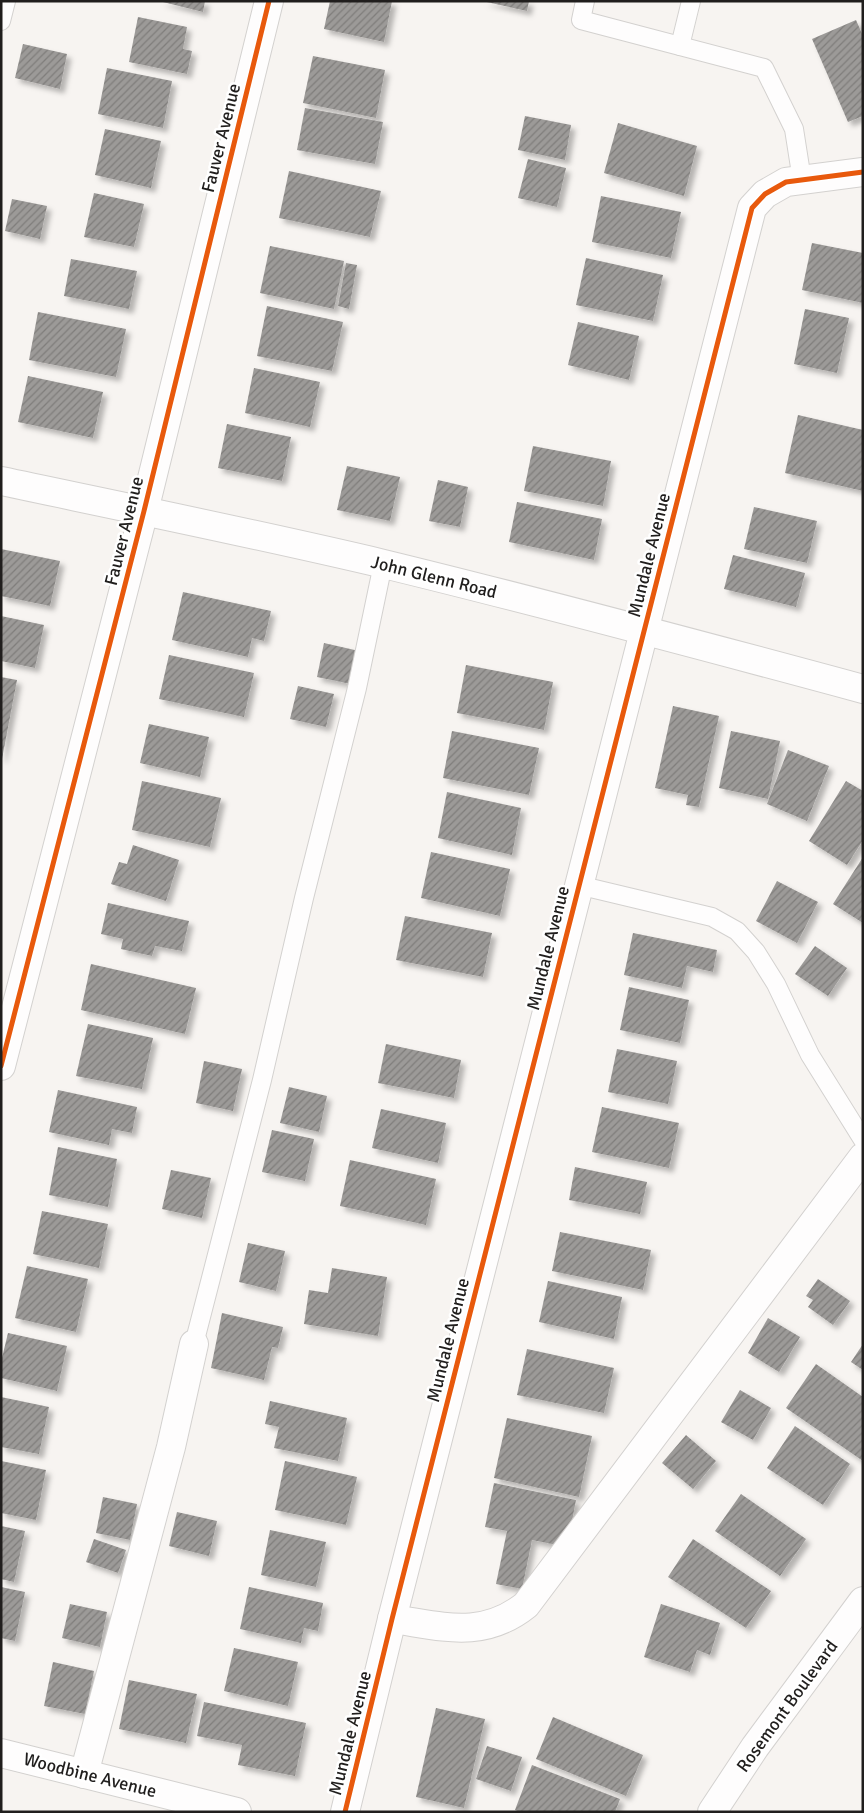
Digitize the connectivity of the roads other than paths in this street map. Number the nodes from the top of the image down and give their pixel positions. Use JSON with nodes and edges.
{"nodes":[{"id":1,"x":6,"y":1,"type":"edge"},
{"id":2,"x":269,"y":1,"type":"edge"},
{"id":3,"x":585,"y":1,"type":"edge"},
{"id":4,"x":691,"y":1,"type":"edge"},
{"id":5,"x":1,"y":21,"type":"edge"},
{"id":6,"x":680,"y":46,"type":"junction"},
{"id":7,"x":863,"y":172,"type":"edge"},
{"id":8,"x":802,"y":180,"type":"junction"},
{"id":9,"x":1,"y":481,"type":"edge"},
{"id":10,"x":144,"y":511,"type":"junction"},
{"id":11,"x":383,"y":564,"type":"junction"},
{"id":12,"x":644,"y":630,"type":"junction"},
{"id":13,"x":863,"y":689,"type":"edge"},
{"id":14,"x":578,"y":884,"type":"junction"},
{"id":15,"x":1,"y":1066,"type":"edge"},
{"id":16,"x":863,"y":1140,"type":"edge"},
{"id":17,"x":863,"y":1158,"type":"edge"},
{"id":18,"x":194,"y":1344,"type":"joint"},
{"id":19,"x":863,"y":1601,"type":"edge"},
{"id":20,"x":392,"y":1619,"type":"junction"},
{"id":21,"x":1,"y":1753,"type":"edge"},
{"id":22,"x":84,"y":1774,"type":"junction"},
{"id":23,"x":237,"y":1812,"type":"edge"},
{"id":24,"x":344,"y":1812,"type":"edge"},
{"id":25,"x":712,"y":1812,"type":"edge"}],
"edges":[{"from":1,"to":5,"type":"lane"},
{"from":2,"to":10,"type":"street","name":"Fauver Avenue"},
{"from":3,"to":6,"type":"lane"},
{"from":4,"to":6,"type":"lane"},
{"from":6,"to":8,"type":"lane"},
{"from":7,"to":8,"type":"street","name":"Mundale Avenue"},
{"from":8,"to":12,"type":"street","name":"Mundale Avenue"},
{"from":9,"to":10,"type":"street","name":"John Glenn Road"},
{"from":10,"to":11,"type":"street","name":"John Glenn Road"},
{"from":10,"to":15,"type":"street","name":"Fauver Avenue"},
{"from":11,"to":12,"type":"street","name":"John Glenn Road"},
{"from":11,"to":18,"type":"lane"},
{"from":12,"to":13,"type":"street","name":"John Glenn Road"},
{"from":12,"to":14,"type":"street","name":"Mundale Avenue"},
{"from":14,"to":16,"type":"lane"},
{"from":14,"to":20,"type":"street","name":"Mundale Avenue"},
{"from":17,"to":20,"type":"street"},
{"from":18,"to":22,"type":"street"},
{"from":19,"to":25,"type":"street","name":"Rosemont Boulevard"},
{"from":20,"to":24,"type":"street","name":"Mundale Avenue"},
{"from":21,"to":22,"type":"street","name":"Woodbine Avenue"},
{"from":22,"to":23,"type":"street","name":"Woodbine Avenue"}]}
